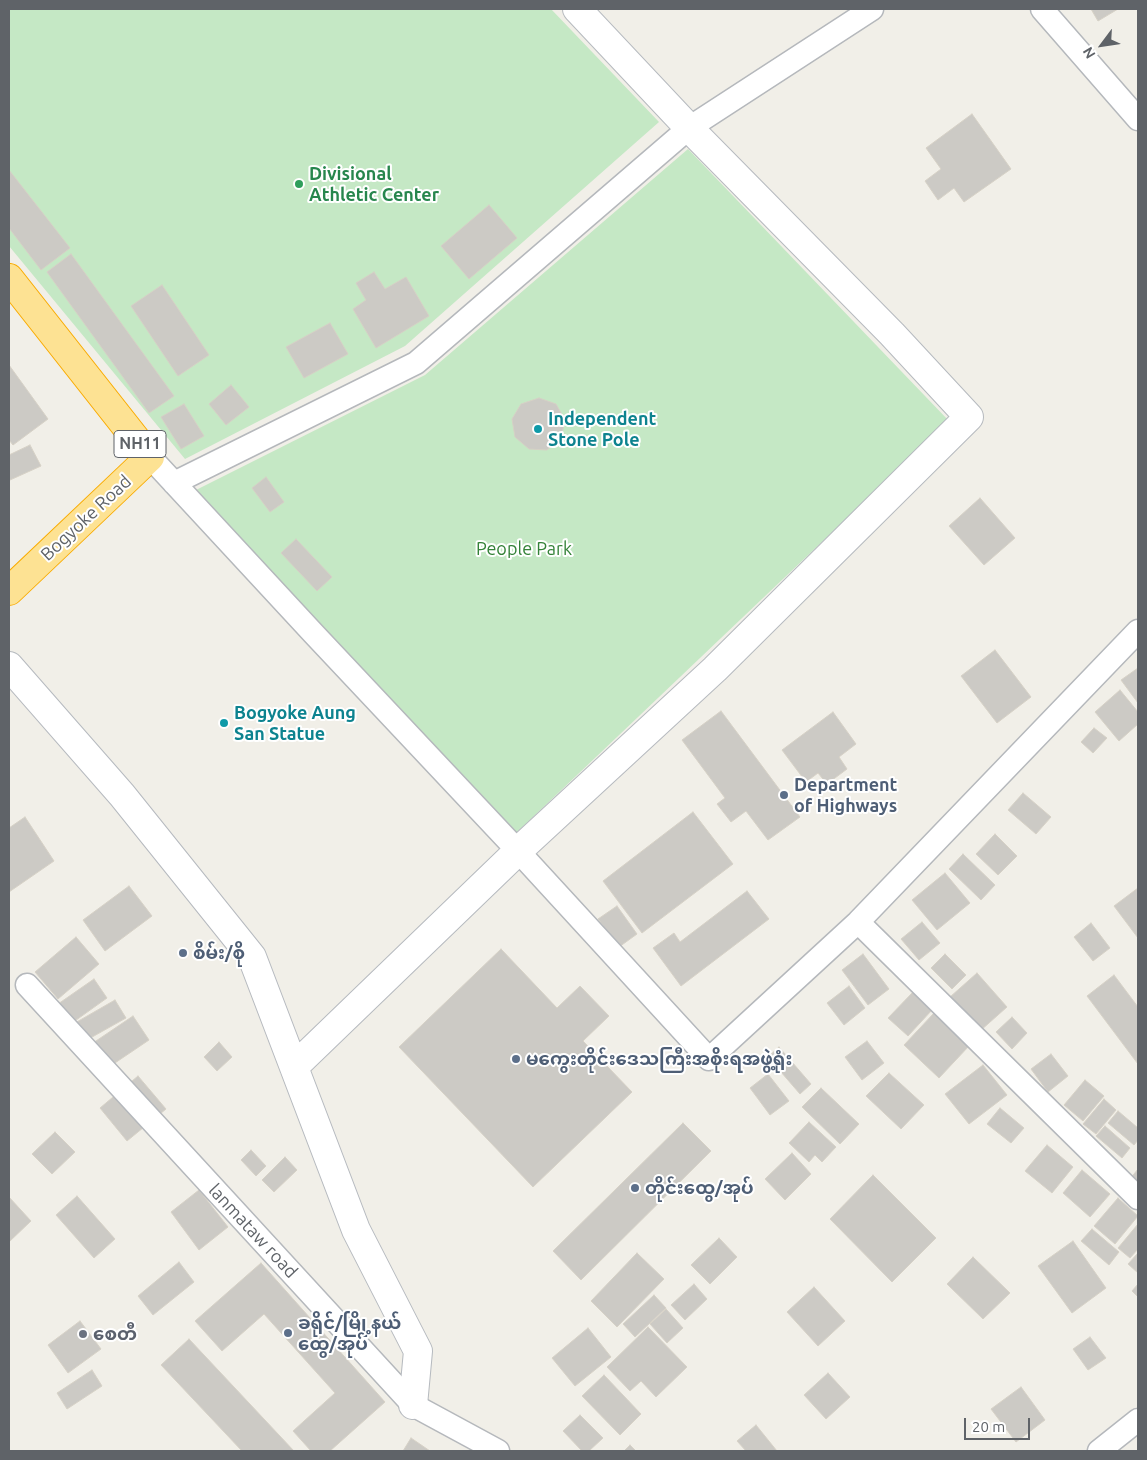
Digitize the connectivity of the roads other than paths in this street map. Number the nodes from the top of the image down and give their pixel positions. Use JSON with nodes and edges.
{"nodes":[{"id":1,"x":577,"y":9,"type":"edge"},
{"id":2,"x":872,"y":9,"type":"edge"},
{"id":3,"x":1042,"y":9,"type":"edge"},
{"id":4,"x":1138,"y":119,"type":"edge"},
{"id":5,"x":689,"y":128,"type":"junction"},
{"id":6,"x":9,"y":278,"type":"edge"},
{"id":7,"x":150,"y":457,"type":"junction"},
{"id":8,"x":174,"y":483,"type":"junction"},
{"id":9,"x":9,"y":591,"type":"edge"},
{"id":10,"x":1138,"y":631,"type":"edge"},
{"id":11,"x":9,"y":666,"type":"edge"},
{"id":12,"x":518,"y":851,"type":"junction"},
{"id":13,"x":858,"y":922,"type":"junction"},
{"id":14,"x":27,"y":985,"type":"dead end"},
{"id":15,"x":294,"y":1067,"type":"junction"},
{"id":16,"x":1138,"y":1198,"type":"edge"},
{"id":17,"x":413,"y":1405,"type":"junction"},
{"id":18,"x":1138,"y":1420,"type":"edge"},
{"id":19,"x":498,"y":1451,"type":"edge"},
{"id":20,"x":1099,"y":1451,"type":"edge"}],
"edges":[{"from":1,"to":5,"type":"street"},
{"from":2,"to":5,"type":"street"},
{"from":3,"to":4,"type":"street"},
{"from":5,"to":8,"type":"street"},
{"from":5,"to":12,"type":"street"},
{"from":6,"to":7,"type":"highway","number":"NH11"},
{"from":7,"to":8,"type":"street"},
{"from":7,"to":9,"type":"highway","name":"Bogyoke Road","number":"NH11"},
{"from":8,"to":12,"type":"street"},
{"from":10,"to":13,"type":"street"},
{"from":11,"to":15,"type":"street"},
{"from":12,"to":13,"type":"street"},
{"from":12,"to":15,"type":"street"},
{"from":13,"to":16,"type":"street"},
{"from":14,"to":17,"type":"street","name":"lanmataw road"},
{"from":15,"to":17,"type":"street"},
{"from":17,"to":19,"type":"street","name":"lanmataw road"},
{"from":18,"to":20,"type":"street"}]}
